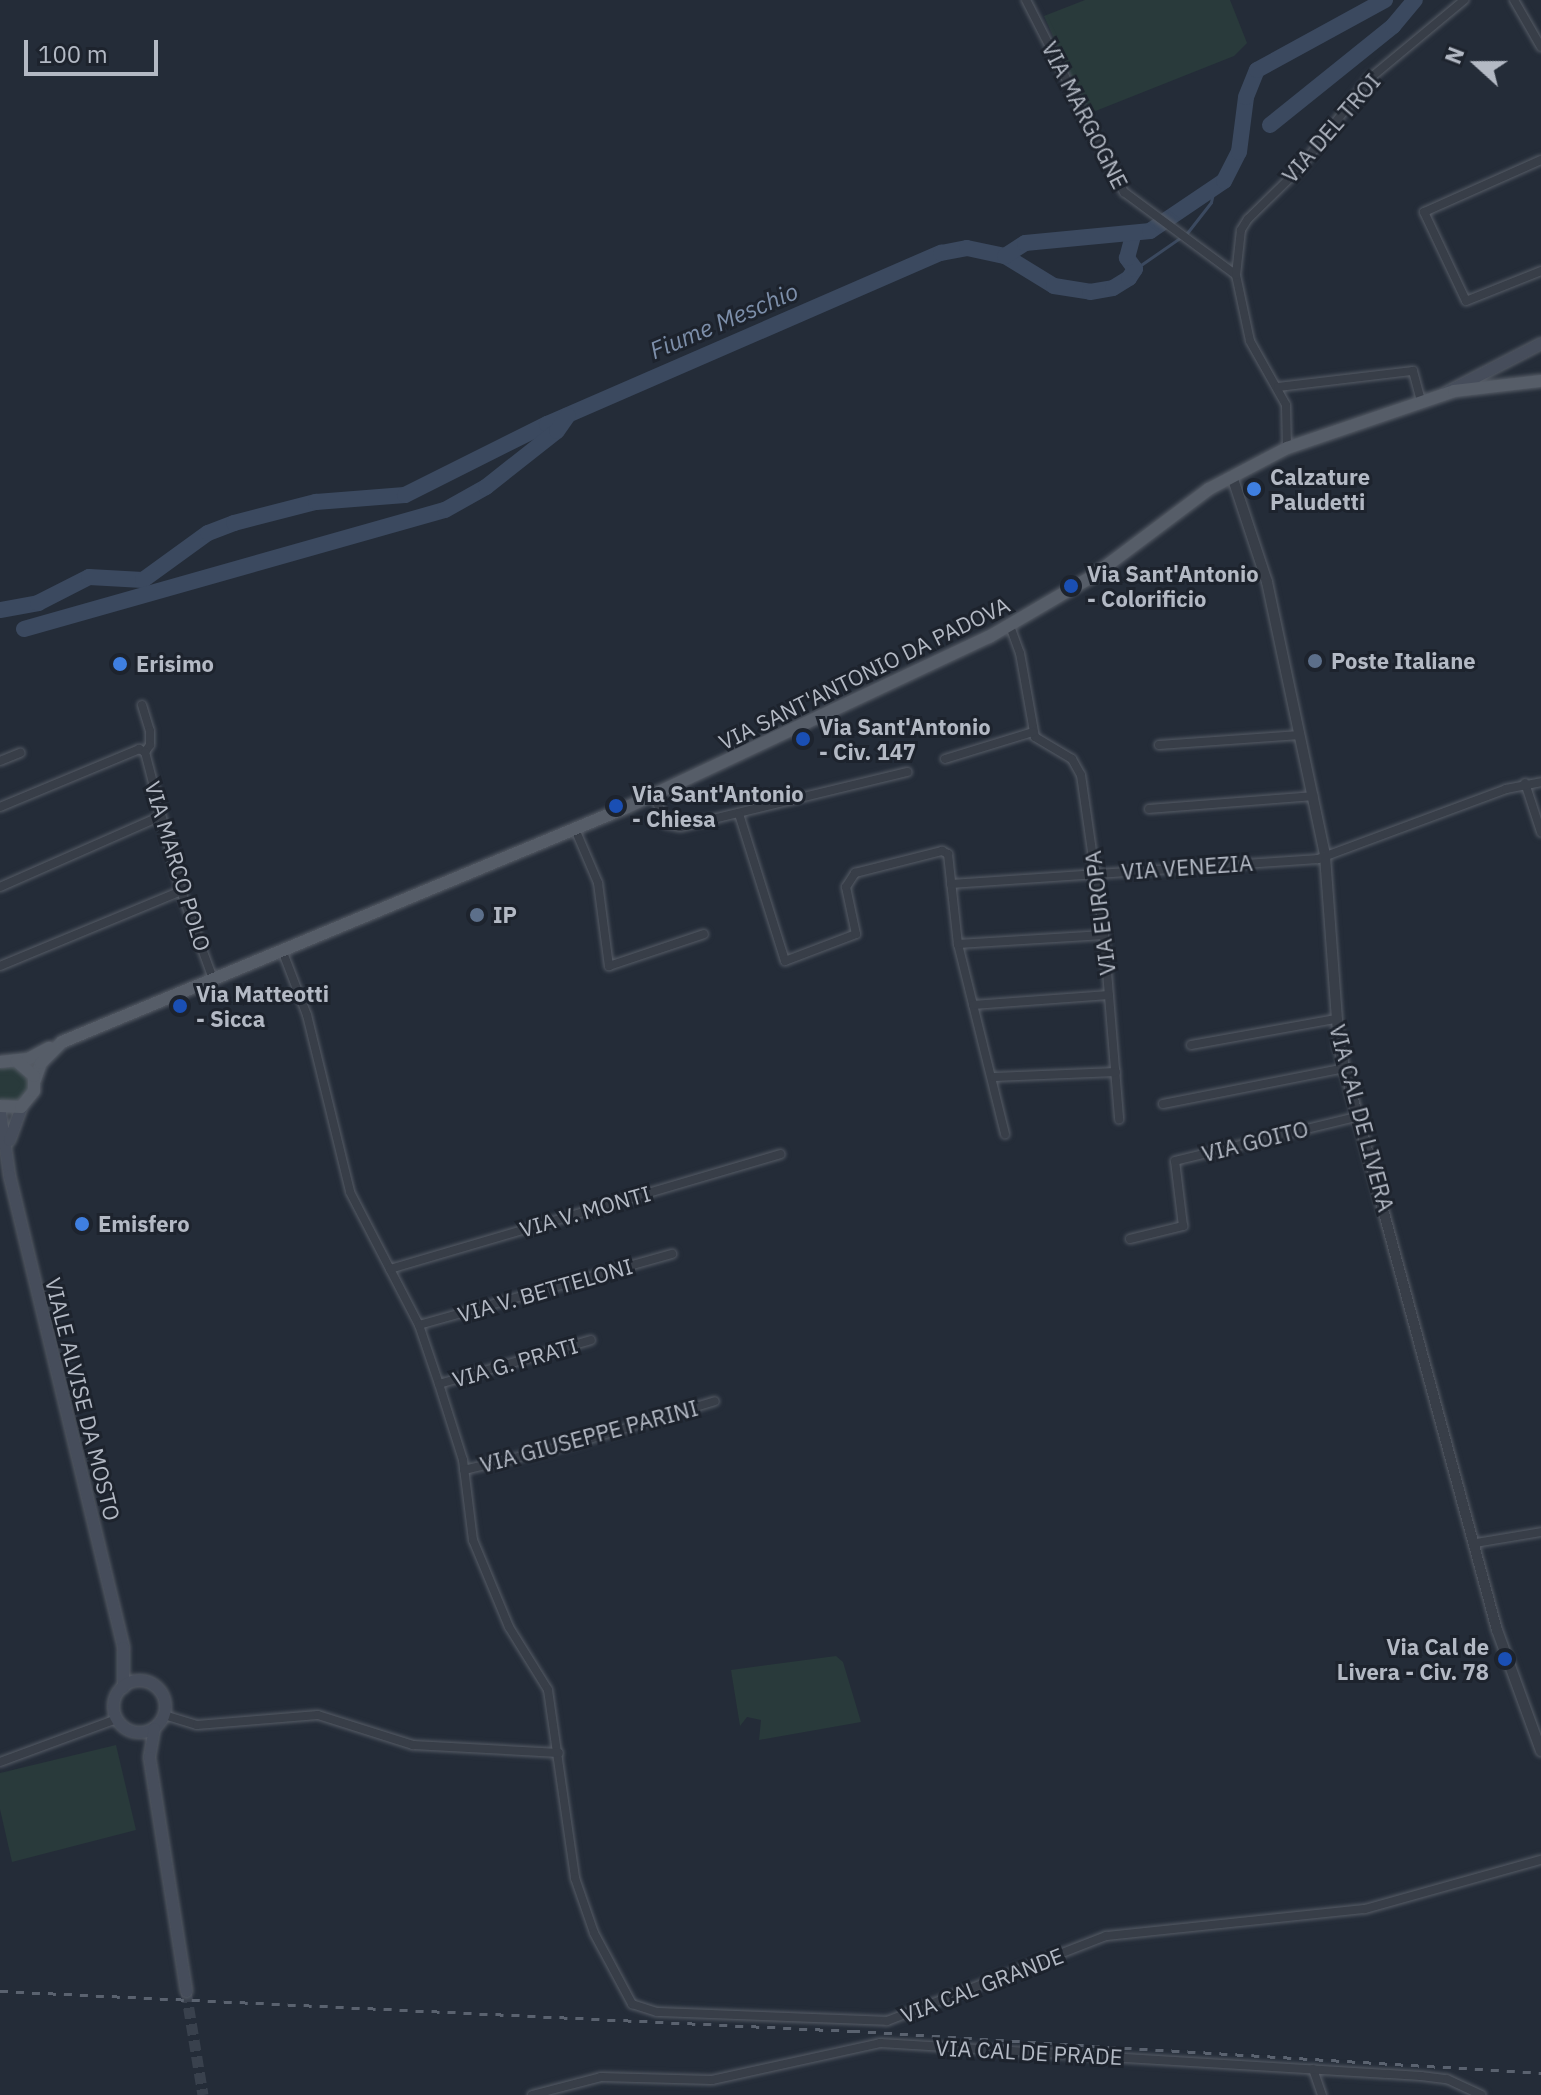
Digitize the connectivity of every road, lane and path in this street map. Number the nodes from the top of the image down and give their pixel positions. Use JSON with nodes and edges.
{"nodes":[{"id":1,"x":1026,"y":0,"type":"edge"},
{"id":2,"x":1464,"y":0,"type":"edge"},
{"id":3,"x":1514,"y":0,"type":"edge"},
{"id":4,"x":1541,"y":47,"type":"edge"},
{"id":5,"x":1541,"y":160,"type":"edge"},
{"id":6,"x":1541,"y":271,"type":"edge"},
{"id":7,"x":1236,"y":275,"type":"junction"},
{"id":8,"x":1541,"y":343,"type":"edge"},
{"id":9,"x":1541,"y":381,"type":"edge"},
{"id":10,"x":1278,"y":387,"type":"junction"},
{"id":11,"x":1441,"y":395,"type":"junction"},
{"id":12,"x":1421,"y":401,"type":"junction"},
{"id":13,"x":1287,"y":448,"type":"junction"},
{"id":14,"x":1232,"y":476,"type":"junction"},
{"id":15,"x":1010,"y":626,"type":"junction"},
{"id":16,"x":142,"y":705,"type":"dead end"},
{"id":17,"x":1033,"y":732,"type":"junction"},
{"id":18,"x":1300,"y":735,"type":"junction"},
{"id":19,"x":1159,"y":745,"type":"dead end"},
{"id":20,"x":142,"y":750,"type":"junction"},
{"id":21,"x":20,"y":753,"type":"dead end"},
{"id":22,"x":945,"y":759,"type":"dead end"},
{"id":23,"x":0,"y":761,"type":"edge"},
{"id":24,"x":907,"y":772,"type":"dead end"},
{"id":25,"x":1541,"y":782,"type":"edge"},
{"id":26,"x":1525,"y":783,"type":"junction"},
{"id":27,"x":654,"y":795,"type":"junction"},
{"id":28,"x":1313,"y":796,"type":"junction"},
{"id":29,"x":0,"y":807,"type":"edge"},
{"id":30,"x":1149,"y":809,"type":"dead end"},
{"id":31,"x":739,"y":814,"type":"junction"},
{"id":32,"x":161,"y":816,"type":"junction"},
{"id":33,"x":575,"y":829,"type":"junction"},
{"id":34,"x":1541,"y":832,"type":"edge"},
{"id":35,"x":1325,"y":856,"type":"junction"},
{"id":36,"x":1096,"y":874,"type":"junction"},
{"id":37,"x":951,"y":884,"type":"junction"},
{"id":38,"x":0,"y":887,"type":"edge"},
{"id":39,"x":181,"y":891,"type":"junction"},
{"id":40,"x":704,"y":934,"type":"dead end"},
{"id":41,"x":1104,"y":935,"type":"junction"},
{"id":42,"x":958,"y":944,"type":"junction"},
{"id":43,"x":282,"y":950,"type":"junction"},
{"id":44,"x":0,"y":966,"type":"edge"},
{"id":45,"x":213,"y":979,"type":"junction"},
{"id":46,"x":1109,"y":995,"type":"junction"},
{"id":47,"x":973,"y":1005,"type":"junction"},
{"id":48,"x":1335,"y":1019,"type":"junction"},
{"id":49,"x":59,"y":1043,"type":"junction"},
{"id":50,"x":1191,"y":1045,"type":"dead end"},
{"id":51,"x":17,"y":1061,"type":"junction"},
{"id":52,"x":0,"y":1062,"type":"edge"},
{"id":53,"x":1344,"y":1068,"type":"junction"},
{"id":54,"x":1116,"y":1072,"type":"junction"},
{"id":55,"x":994,"y":1077,"type":"junction"},
{"id":56,"x":35,"y":1080,"type":"junction"},
{"id":57,"x":1163,"y":1104,"type":"dead end"},
{"id":58,"x":0,"y":1106,"type":"edge"},
{"id":59,"x":21,"y":1107,"type":"junction"},
{"id":60,"x":0,"y":1113,"type":"edge"},
{"id":61,"x":1359,"y":1116,"type":"junction"},
{"id":62,"x":1119,"y":1119,"type":"dead end"},
{"id":63,"x":1005,"y":1134,"type":"dead end"},
{"id":64,"x":780,"y":1154,"type":"dead end"},
{"id":65,"x":8,"y":1160,"type":"junction"},
{"id":66,"x":1130,"y":1239,"type":"dead end"},
{"id":67,"x":672,"y":1254,"type":"dead end"},
{"id":68,"x":390,"y":1269,"type":"junction"},
{"id":69,"x":419,"y":1325,"type":"junction"},
{"id":70,"x":591,"y":1340,"type":"dead end"},
{"id":71,"x":439,"y":1384,"type":"junction"},
{"id":72,"x":715,"y":1401,"type":"dead end"},
{"id":73,"x":464,"y":1470,"type":"junction"},
{"id":74,"x":1541,"y":1532,"type":"edge"},
{"id":75,"x":1476,"y":1543,"type":"junction"},
{"id":76,"x":123,"y":1647,"type":"junction"},
{"id":77,"x":144,"y":1681,"type":"junction"},
{"id":78,"x":123,"y":1687,"type":"junction"},
{"id":79,"x":164,"y":1715,"type":"junction"},
{"id":80,"x":117,"y":1719,"type":"junction"},
{"id":81,"x":154,"y":1728,"type":"junction"},
{"id":82,"x":135,"y":1731,"type":"junction"},
{"id":83,"x":1541,"y":1751,"type":"edge"},
{"id":84,"x":559,"y":1753,"type":"junction"},
{"id":85,"x":149,"y":1757,"type":"junction"},
{"id":86,"x":0,"y":1762,"type":"edge"},
{"id":87,"x":1541,"y":1860,"type":"edge"},
{"id":88,"x":186,"y":1991,"type":"tunnel mouth"},
{"id":89,"x":1313,"y":2069,"type":"junction"},
{"id":90,"x":532,"y":2095,"type":"edge"},
{"id":91,"x":1322,"y":2095,"type":"edge"},
{"id":92,"x":1482,"y":2095,"type":"edge"}],
"edges":[{"from":1,"to":7,"type":"street","name":"VIA MARGOGNE"},
{"from":2,"to":7,"type":"street","name":"VIA DEL TROI"},
{"from":3,"to":4,"type":"street"},
{"from":5,"to":6,"type":"street"},
{"from":7,"to":10,"type":"street"},
{"from":8,"to":11,"type":"main road"},
{"from":9,"to":11,"type":"main road","name":"VIA SANT'ANTONIO DA PADOVA"},
{"from":10,"to":12,"type":"street"},
{"from":10,"to":13,"type":"street"},
{"from":11,"to":12,"type":"main road","name":"VIA SANT'ANTONIO DA PADOVA"},
{"from":12,"to":13,"type":"main road","name":"VIA SANT'ANTONIO DA PADOVA"},
{"from":13,"to":14,"type":"main road","name":"VIA SANT'ANTONIO DA PADOVA"},
{"from":14,"to":15,"type":"main road","name":"VIA SANT'ANTONIO DA PADOVA"},
{"from":14,"to":18,"type":"street","name":"VIA CAL DE LIVERA"},
{"from":15,"to":17,"type":"street"},
{"from":15,"to":27,"type":"main road","name":"VIA SANT'ANTONIO DA PADOVA"},
{"from":16,"to":20,"type":"street","name":"VIA MARCO POLO"},
{"from":17,"to":22,"type":"street"},
{"from":17,"to":36,"type":"street","name":"VIA EUROPA"},
{"from":18,"to":19,"type":"street"},
{"from":18,"to":28,"type":"street","name":"VIA CAL DE LIVERA"},
{"from":20,"to":29,"type":"street"},
{"from":20,"to":32,"type":"street","name":"VIA MARCO POLO"},
{"from":21,"to":23,"type":"street"},
{"from":24,"to":31,"type":"street"},
{"from":25,"to":26,"type":"street","name":"VIA VENEZIA"},
{"from":26,"to":34,"type":"street"},
{"from":26,"to":35,"type":"street","name":"VIA VENEZIA"},
{"from":27,"to":31,"type":"street"},
{"from":27,"to":33,"type":"main road","name":"VIA SANT'ANTONIO DA PADOVA"},
{"from":28,"to":30,"type":"street"},
{"from":28,"to":35,"type":"street","name":"VIA CAL DE LIVERA"},
{"from":31,"to":37,"type":"street"},
{"from":32,"to":38,"type":"street"},
{"from":32,"to":39,"type":"street","name":"VIA MARCO POLO"},
{"from":33,"to":40,"type":"street"},
{"from":33,"to":43,"type":"main road","name":"VIA SANT'ANTONIO DA PADOVA"},
{"from":35,"to":36,"type":"street","name":"VIA VENEZIA"},
{"from":35,"to":48,"type":"street","name":"VIA CAL DE LIVERA"},
{"from":36,"to":37,"type":"street","name":"VIA VENEZIA"},
{"from":36,"to":41,"type":"street","name":"VIA EUROPA"},
{"from":37,"to":42,"type":"street"},
{"from":39,"to":44,"type":"street"},
{"from":39,"to":45,"type":"street","name":"VIA MARCO POLO"},
{"from":41,"to":42,"type":"street"},
{"from":41,"to":46,"type":"street","name":"VIA EUROPA"},
{"from":42,"to":47,"type":"street"},
{"from":43,"to":45,"type":"main road","name":"VIA SANT'ANTONIO DA PADOVA"},
{"from":43,"to":68,"type":"street","name":"VIA CAL GRANDE"},
{"from":45,"to":49,"type":"main road","name":"VIA SANT'ANTONIO DA PADOVA"},
{"from":46,"to":47,"type":"street"},
{"from":46,"to":54,"type":"street","name":"VIA EUROPA"},
{"from":47,"to":55,"type":"street"},
{"from":48,"to":50,"type":"street"},
{"from":48,"to":53,"type":"street","name":"VIA CAL DE LIVERA"},
{"from":49,"to":51,"type":"main road","name":"VIA SANT'ANTONIO DA PADOVA"},
{"from":49,"to":56,"type":"main road"},
{"from":51,"to":52,"type":"main road","name":"VIA SANT'ANTONIO DA PADOVA"},
{"from":51,"to":56,"type":"main road"},
{"from":53,"to":57,"type":"street"},
{"from":53,"to":61,"type":"street","name":"VIA CAL DE LIVERA"},
{"from":54,"to":55,"type":"street"},
{"from":54,"to":62,"type":"street","name":"VIA EUROPA"},
{"from":55,"to":63,"type":"street"},
{"from":56,"to":59,"type":"main road"},
{"from":58,"to":59,"type":"main road"},
{"from":59,"to":65,"type":"main road","name":"VIALE ALVISE DA MOSTO"},
{"from":60,"to":65,"type":"main road","name":"VIALE ALVISE DA MOSTO"},
{"from":61,"to":66,"type":"street","name":"VIA GOITO"},
{"from":61,"to":75,"type":"street","name":"VIA CAL DE LIVERA"},
{"from":64,"to":68,"type":"street","name":"VIA V. MONTI"},
{"from":65,"to":76,"type":"main road","name":"VIALE ALVISE DA MOSTO"},
{"from":67,"to":69,"type":"street","name":"VIA V. BETTELONI"},
{"from":68,"to":69,"type":"street","name":"VIA CAL GRANDE"},
{"from":69,"to":71,"type":"street","name":"VIA CAL GRANDE"},
{"from":70,"to":71,"type":"street","name":"VIA G. PRATI"},
{"from":71,"to":73,"type":"street","name":"VIA CAL GRANDE"},
{"from":72,"to":73,"type":"street","name":"VIA GIUSEPPE PARINI"},
{"from":73,"to":84,"type":"street","name":"VIA CAL GRANDE"},
{"from":74,"to":75,"type":"street"},
{"from":75,"to":83,"type":"street","name":"VIA CAL DE LIVERA"},
{"from":76,"to":77,"type":"main road","name":"VIALE ALVISE DA MOSTO"},
{"from":76,"to":78,"type":"main road","name":"VIALE ALVISE DA MOSTO"},
{"from":77,"to":78,"type":"main road"},
{"from":77,"to":79,"type":"main road"},
{"from":78,"to":80,"type":"main road"},
{"from":79,"to":81,"type":"main road"},
{"from":79,"to":84,"type":"street"},
{"from":80,"to":82,"type":"main road"},
{"from":80,"to":86,"type":"street"},
{"from":81,"to":82,"type":"main road"},
{"from":81,"to":85,"type":"main road"},
{"from":82,"to":85,"type":"main road"},
{"from":84,"to":87,"type":"street","name":"VIA CAL GRANDE"},
{"from":85,"to":88,"type":"main road"},
{"from":89,"to":90,"type":"street","name":"VIA CAL DE PRADE"},
{"from":89,"to":91,"type":"street"},
{"from":89,"to":92,"type":"street","name":"VIA CAL DE PRADE"}]}
